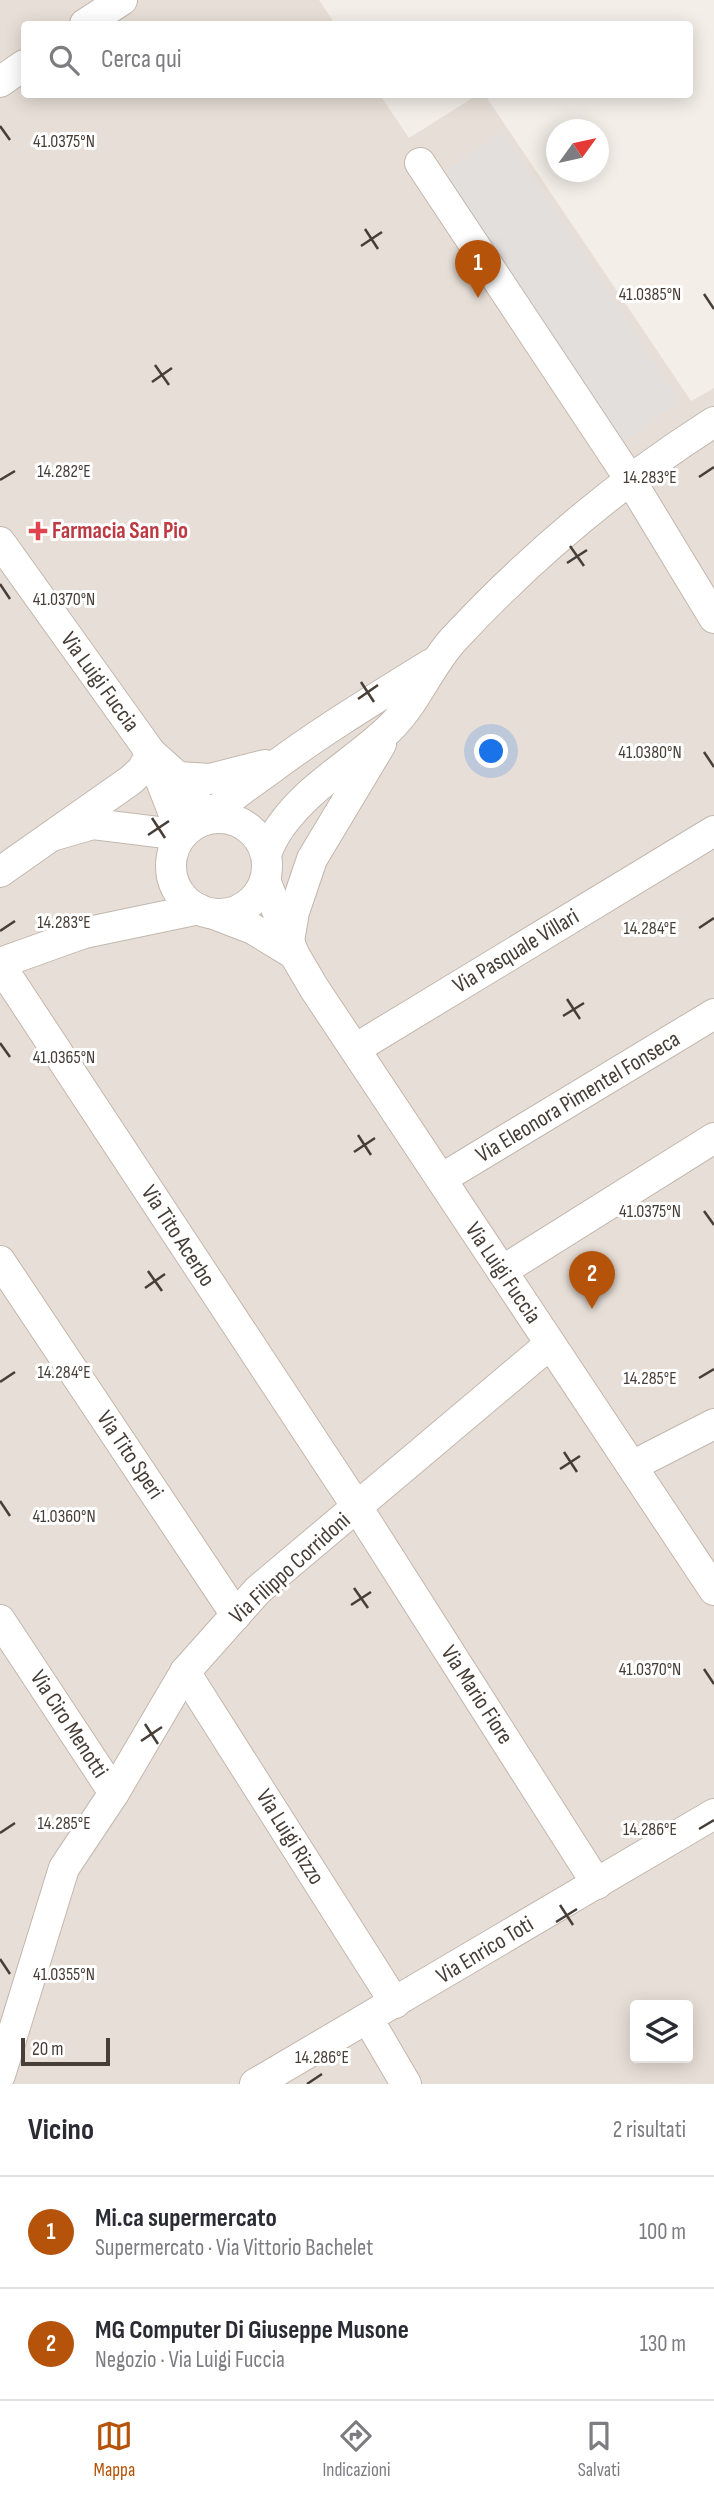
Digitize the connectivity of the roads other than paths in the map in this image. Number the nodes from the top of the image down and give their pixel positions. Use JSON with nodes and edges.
{"nodes":[{"id":1,"x":122,"y":0,"type":"edge"},
{"id":2,"x":90,"y":21,"type":"edge"},
{"id":3,"x":21,"y":67,"type":"edge"},
{"id":4,"x":0,"y":82,"type":"edge"},
{"id":5,"x":420,"y":163,"type":"dead end"},
{"id":6,"x":714,"y":422,"type":"edge"},
{"id":7,"x":631,"y":481,"type":"junction"},
{"id":8,"x":0,"y":542,"type":"edge"},
{"id":9,"x":714,"y":618,"type":"edge"},
{"id":10,"x":435,"y":662,"type":"junction"},
{"id":11,"x":389,"y":730,"type":"junction"},
{"id":12,"x":151,"y":753,"type":"junction"},
{"id":13,"x":282,"y":760,"type":"junction"},
{"id":14,"x":178,"y":777,"type":"junction"},
{"id":15,"x":209,"y":818,"type":"junction"},
{"id":16,"x":714,"y":831,"type":"edge"},
{"id":17,"x":55,"y":835,"type":"junction"},
{"id":18,"x":182,"y":835,"type":"junction"},
{"id":19,"x":265,"y":867,"type":"junction"},
{"id":20,"x":0,"y":872,"type":"edge"},
{"id":21,"x":206,"y":911,"type":"junction"},
{"id":22,"x":292,"y":948,"type":"junction"},
{"id":23,"x":0,"y":964,"type":"edge"},
{"id":24,"x":714,"y":1014,"type":"edge"},
{"id":25,"x":355,"y":1049,"type":"junction"},
{"id":26,"x":714,"y":1138,"type":"edge"},
{"id":27,"x":441,"y":1179,"type":"junction"},
{"id":28,"x":0,"y":1261,"type":"edge"},
{"id":29,"x":502,"y":1272,"type":"junction"},
{"id":30,"x":550,"y":1343,"type":"junction"},
{"id":31,"x":714,"y":1424,"type":"edge"},
{"id":32,"x":632,"y":1466,"type":"junction"},
{"id":33,"x":356,"y":1507,"type":"junction"},
{"id":34,"x":714,"y":1590,"type":"edge"},
{"id":35,"x":236,"y":1615,"type":"junction"},
{"id":36,"x":0,"y":1620,"type":"edge"},
{"id":37,"x":185,"y":1672,"type":"junction"},
{"id":38,"x":114,"y":1793,"type":"junction"},
{"id":39,"x":714,"y":1814,"type":"edge"},
{"id":40,"x":597,"y":1884,"type":"junction"},
{"id":41,"x":395,"y":2003,"type":"junction"},
{"id":42,"x":368,"y":2019,"type":"junction"},
{"id":43,"x":6,"y":2025,"type":"edge"},
{"id":44,"x":0,"y":2075,"type":"edge"},
{"id":45,"x":255,"y":2084,"type":"edge"},
{"id":46,"x":406,"y":2084,"type":"edge"}],
"edges":[{"from":1,"to":2,"type":"street"},
{"from":3,"to":4,"type":"street"},
{"from":5,"to":7,"type":"street"},
{"from":6,"to":7,"type":"street"},
{"from":7,"to":9,"type":"street"},
{"from":7,"to":10,"type":"street"},
{"from":8,"to":12,"type":"street","name":"Via Luigi Fuccia"},
{"from":10,"to":11,"type":"street"},
{"from":10,"to":13,"type":"street"},
{"from":11,"to":19,"type":"street"},
{"from":11,"to":22,"type":"street"},
{"from":12,"to":14,"type":"street"},
{"from":12,"to":17,"type":"street"},
{"from":12,"to":18,"type":"street"},
{"from":13,"to":14,"type":"street"},
{"from":13,"to":15,"type":"street"},
{"from":14,"to":15,"type":"street"},
{"from":15,"to":18,"type":"street"},
{"from":15,"to":19,"type":"street"},
{"from":16,"to":25,"type":"street","name":"Via Pasquale Villari"},
{"from":17,"to":18,"type":"street"},
{"from":17,"to":20,"type":"street"},
{"from":18,"to":21,"type":"street"},
{"from":19,"to":21,"type":"street"},
{"from":19,"to":22,"type":"street"},
{"from":21,"to":22,"type":"street"},
{"from":21,"to":23,"type":"street"},
{"from":22,"to":25,"type":"street","name":"Via Luigi Fuccia"},
{"from":23,"to":33,"type":"street","name":"Via Tito Acerbo"},
{"from":24,"to":27,"type":"street","name":"Via Eleonora Pimentel Fonseca"},
{"from":25,"to":27,"type":"street","name":"Via Luigi Fuccia"},
{"from":26,"to":29,"type":"street"},
{"from":27,"to":29,"type":"street","name":"Via Luigi Fuccia"},
{"from":28,"to":35,"type":"street","name":"Via Tito Speri"},
{"from":29,"to":30,"type":"street","name":"Via Luigi Fuccia"},
{"from":30,"to":32,"type":"street","name":"Via Luigi Fuccia"},
{"from":30,"to":33,"type":"street","name":"Via Filippo Corridoni"},
{"from":31,"to":32,"type":"street"},
{"from":32,"to":34,"type":"street","name":"Via Luigi Fuccia"},
{"from":33,"to":35,"type":"street","name":"Via Filippo Corridoni"},
{"from":33,"to":40,"type":"street","name":"Via Mario Fiore"},
{"from":35,"to":37,"type":"street","name":"Via Filippo Corridoni"},
{"from":36,"to":38,"type":"street","name":"Via Ciro Menotti"},
{"from":37,"to":38,"type":"street","name":"Via Filippo Corridoni"},
{"from":37,"to":41,"type":"street","name":"Via Luigi Rizzo"},
{"from":38,"to":43,"type":"street","name":"Via Filippo Corridoni"},
{"from":39,"to":40,"type":"street","name":"Via Enrico Toti"},
{"from":40,"to":41,"type":"street","name":"Via Enrico Toti"},
{"from":41,"to":42,"type":"street","name":"Via Enrico Toti"},
{"from":42,"to":45,"type":"street","name":"Via Enrico Toti"},
{"from":42,"to":46,"type":"street"},
{"from":43,"to":44,"type":"street","name":"Via Filippo Corridoni"}]}
